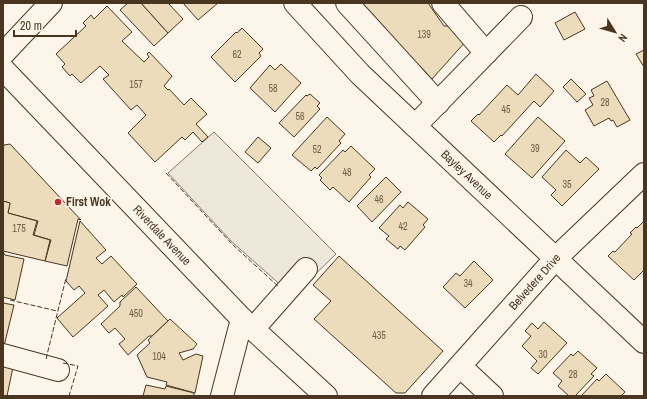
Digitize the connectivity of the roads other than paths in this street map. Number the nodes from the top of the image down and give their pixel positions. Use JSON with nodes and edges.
{"nodes":[{"id":1,"x":51,"y":3,"type":"edge"},
{"id":2,"x":295,"y":3,"type":"edge"},
{"id":3,"x":347,"y":3,"type":"edge"},
{"id":4,"x":443,"y":3,"type":"edge"},
{"id":5,"x":521,"y":17,"type":"dead end"},
{"id":6,"x":486,"y":53,"type":"junction"},
{"id":7,"x":3,"y":54,"type":"edge"},
{"id":8,"x":3,"y":69,"type":"edge"},
{"id":9,"x":438,"y":102,"type":"junction"},
{"id":10,"x":415,"y":126,"type":"junction"},
{"id":11,"x":644,"y":174,"type":"edge"},
{"id":12,"x":556,"y":258,"type":"junction"},
{"id":13,"x":306,"y":269,"type":"dead end"},
{"id":14,"x":247,"y":324,"type":"junction"},
{"id":15,"x":644,"y":342,"type":"edge"},
{"id":16,"x":3,"y":356,"type":"edge"},
{"id":17,"x":460,"y":366,"type":"junction"},
{"id":18,"x":58,"y":370,"type":"dead end"},
{"id":19,"x":222,"y":396,"type":"edge"},
{"id":20,"x":326,"y":396,"type":"edge"},
{"id":21,"x":433,"y":396,"type":"edge"},
{"id":22,"x":492,"y":396,"type":"edge"}],
"edges":[{"from":1,"to":7,"type":"street"},
{"from":2,"to":10,"type":"street","name":"Bayley Avenue"},
{"from":3,"to":9,"type":"street"},
{"from":4,"to":6,"type":"street"},
{"from":5,"to":6,"type":"street"},
{"from":6,"to":9,"type":"street"},
{"from":8,"to":14,"type":"street","name":"Riverdale Avenue"},
{"from":9,"to":10,"type":"street"},
{"from":10,"to":12,"type":"street","name":"Bayley Avenue"},
{"from":11,"to":12,"type":"street","name":"Belvedere Drive"},
{"from":12,"to":15,"type":"street","name":"Bayley Avenue"},
{"from":12,"to":17,"type":"street","name":"Belvedere Drive"},
{"from":13,"to":14,"type":"street"},
{"from":14,"to":19,"type":"street"},
{"from":14,"to":20,"type":"street","name":"Riverdale Avenue"},
{"from":16,"to":18,"type":"street"},
{"from":17,"to":21,"type":"street","name":"Belvedere Drive"},
{"from":17,"to":22,"type":"street"}]}
